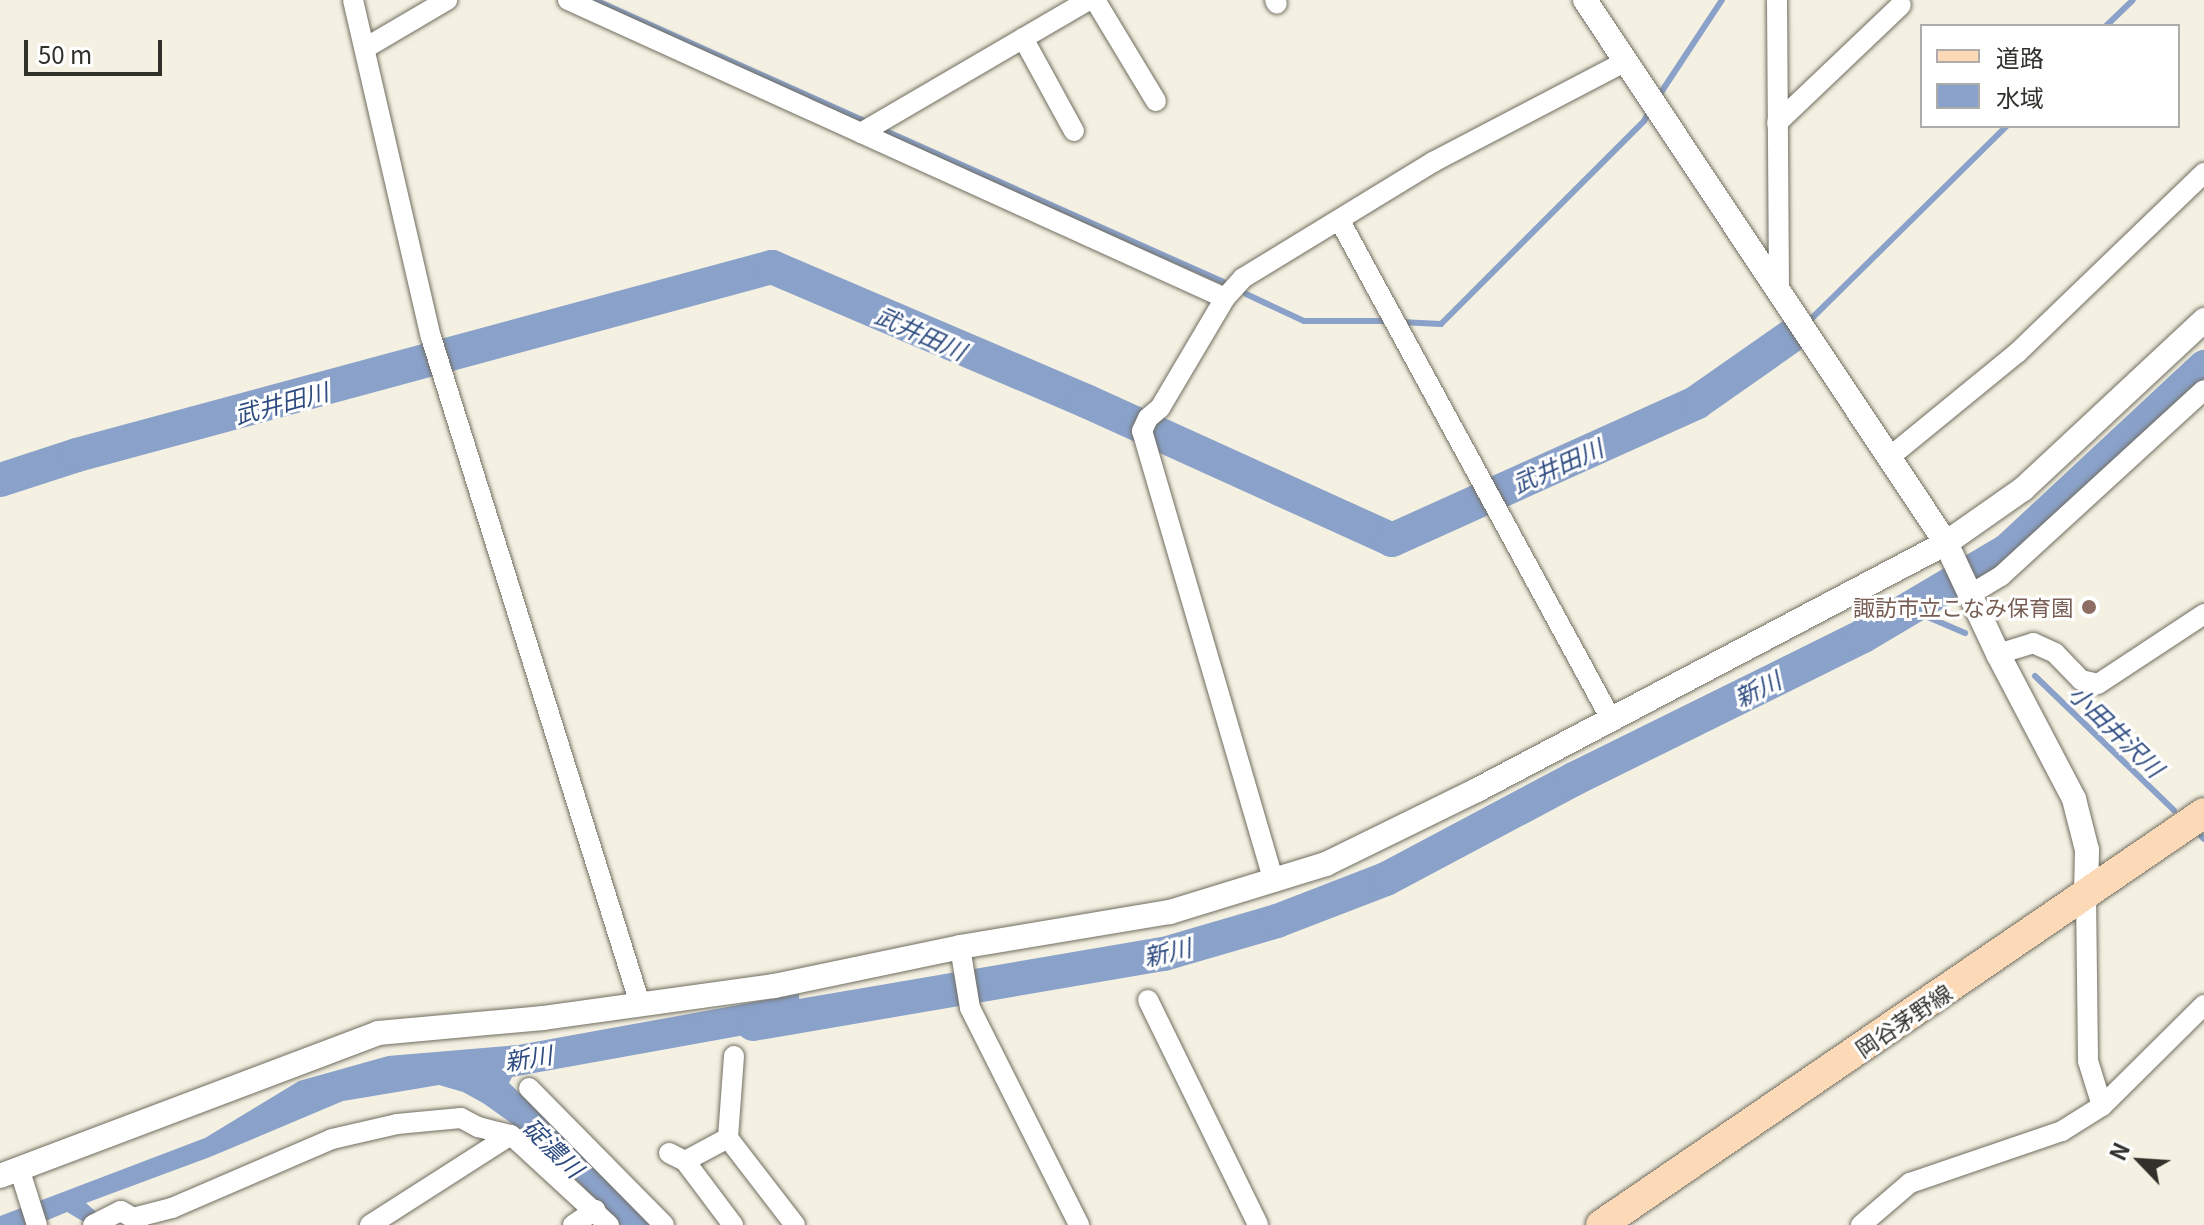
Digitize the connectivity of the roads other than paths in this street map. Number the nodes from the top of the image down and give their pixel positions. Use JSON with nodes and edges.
{"nodes":[{"id":1,"x":353,"y":0,"type":"edge"},
{"id":2,"x":447,"y":0,"type":"edge"},
{"id":3,"x":568,"y":0,"type":"edge"},
{"id":4,"x":1092,"y":0,"type":"edge"},
{"id":5,"x":1585,"y":0,"type":"edge"},
{"id":6,"x":1777,"y":0,"type":"edge"},
{"id":7,"x":1901,"y":5,"type":"dead end"},
{"id":8,"x":1023,"y":38,"type":"junction"},
{"id":9,"x":367,"y":47,"type":"junction"},
{"id":10,"x":1626,"y":61,"type":"junction"},
{"id":11,"x":1156,"y":101,"type":"dead end"},
{"id":12,"x":1777,"y":123,"type":"junction"},
{"id":13,"x":1074,"y":131,"type":"dead end"},
{"id":14,"x":861,"y":133,"type":"junction"},
{"id":15,"x":2204,"y":173,"type":"edge"},
{"id":16,"x":1340,"y":221,"type":"junction"},
{"id":17,"x":1779,"y":292,"type":"junction"},
{"id":18,"x":1225,"y":298,"type":"junction"},
{"id":19,"x":2204,"y":320,"type":"edge"},
{"id":20,"x":2204,"y":390,"type":"edge"},
{"id":21,"x":1891,"y":456,"type":"junction"},
{"id":22,"x":1946,"y":543,"type":"junction"},
{"id":23,"x":1965,"y":583,"type":"junction"},
{"id":24,"x":2204,"y":614,"type":"edge"},
{"id":25,"x":1998,"y":654,"type":"junction"},
{"id":26,"x":1611,"y":719,"type":"junction"},
{"id":27,"x":2204,"y":813,"type":"edge"},
{"id":28,"x":1274,"y":882,"type":"junction"},
{"id":29,"x":2086,"y":895,"type":"junction"},
{"id":30,"x":960,"y":959,"type":"junction"},
{"id":31,"x":1148,"y":1000,"type":"dead end"},
{"id":32,"x":640,"y":1004,"type":"junction"},
{"id":33,"x":2204,"y":1005,"type":"edge"},
{"id":34,"x":734,"y":1056,"type":"dead end"},
{"id":35,"x":529,"y":1088,"type":"dead end"},
{"id":36,"x":2102,"y":1106,"type":"junction"},
{"id":37,"x":511,"y":1135,"type":"junction"},
{"id":38,"x":728,"y":1138,"type":"junction"},
{"id":39,"x":15,"y":1177,"type":"edge"},
{"id":40,"x":595,"y":1210,"type":"junction"},
{"id":41,"x":136,"y":1221,"type":"edge"},
{"id":42,"x":37,"y":1225,"type":"edge"},
{"id":43,"x":93,"y":1225,"type":"edge"},
{"id":44,"x":370,"y":1225,"type":"edge"},
{"id":45,"x":573,"y":1225,"type":"edge"},
{"id":46,"x":609,"y":1225,"type":"edge"},
{"id":47,"x":664,"y":1225,"type":"edge"},
{"id":48,"x":733,"y":1225,"type":"edge"},
{"id":49,"x":795,"y":1225,"type":"edge"},
{"id":50,"x":1079,"y":1225,"type":"edge"},
{"id":51,"x":1258,"y":1225,"type":"edge"},
{"id":52,"x":1601,"y":1225,"type":"edge"},
{"id":53,"x":1861,"y":1225,"type":"edge"}],
"edges":[{"from":1,"to":9,"type":"street"},
{"from":2,"to":9,"type":"street"},
{"from":3,"to":14,"type":"street"},
{"from":4,"to":8,"type":"street"},
{"from":4,"to":11,"type":"street"},
{"from":5,"to":10,"type":"street"},
{"from":6,"to":12,"type":"street"},
{"from":7,"to":12,"type":"street"},
{"from":8,"to":13,"type":"street"},
{"from":8,"to":14,"type":"street"},
{"from":9,"to":32,"type":"street"},
{"from":10,"to":16,"type":"street"},
{"from":10,"to":17,"type":"street"},
{"from":12,"to":17,"type":"street"},
{"from":14,"to":18,"type":"street"},
{"from":15,"to":21,"type":"street"},
{"from":16,"to":18,"type":"street"},
{"from":16,"to":26,"type":"street"},
{"from":17,"to":21,"type":"street"},
{"from":18,"to":28,"type":"street"},
{"from":19,"to":22,"type":"street"},
{"from":20,"to":23,"type":"street"},
{"from":21,"to":22,"type":"street"},
{"from":22,"to":23,"type":"street"},
{"from":22,"to":26,"type":"street"},
{"from":23,"to":25,"type":"street"},
{"from":24,"to":25,"type":"street"},
{"from":25,"to":29,"type":"street"},
{"from":26,"to":28,"type":"street"},
{"from":27,"to":29,"type":"main road","name":"岡谷茅野線"},
{"from":28,"to":30,"type":"street"},
{"from":29,"to":36,"type":"street"},
{"from":29,"to":52,"type":"main road","name":"岡谷茅野線"},
{"from":30,"to":32,"type":"street"},
{"from":30,"to":50,"type":"street"},
{"from":31,"to":51,"type":"street"},
{"from":32,"to":39,"type":"street"},
{"from":33,"to":36,"type":"street"},
{"from":34,"to":38,"type":"street"},
{"from":35,"to":47,"type":"street"},
{"from":36,"to":53,"type":"street"},
{"from":37,"to":40,"type":"street"},
{"from":37,"to":41,"type":"street"},
{"from":37,"to":44,"type":"street"},
{"from":38,"to":48,"type":"street"},
{"from":38,"to":49,"type":"street"},
{"from":39,"to":42,"type":"street"},
{"from":40,"to":45,"type":"street"},
{"from":40,"to":46,"type":"street"},
{"from":41,"to":43,"type":"street"}]}
